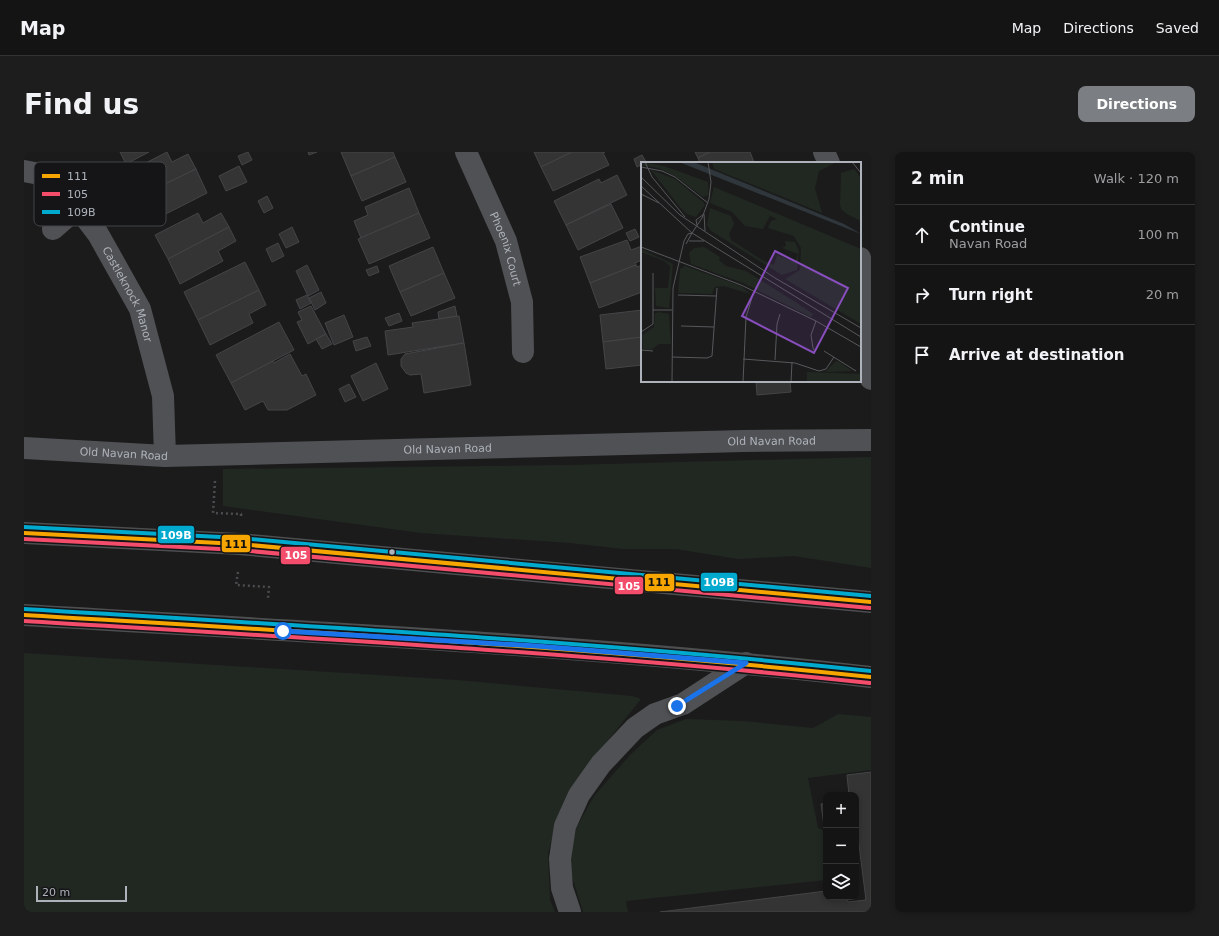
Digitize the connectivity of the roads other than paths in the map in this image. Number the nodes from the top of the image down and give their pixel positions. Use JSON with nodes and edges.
{"nodes":[{"id":1,"x":466,"y":152,"type":"edge"},
{"id":2,"x":824,"y":152,"type":"edge"},
{"id":3,"x":829,"y":162,"type":"edge"},
{"id":4,"x":24,"y":171,"type":"edge"},
{"id":5,"x":34,"y":173,"type":"edge"},
{"id":6,"x":56,"y":226,"type":"edge"},
{"id":7,"x":92,"y":226,"type":"edge"},
{"id":8,"x":53,"y":229,"type":"dead end"},
{"id":9,"x":861,"y":263,"type":"edge"},
{"id":10,"x":523,"y":352,"type":"dead end"},
{"id":11,"x":871,"y":379,"type":"edge"},
{"id":12,"x":871,"y":440,"type":"edge"},
{"id":13,"x":24,"y":448,"type":"edge"},
{"id":14,"x":165,"y":456,"type":"junction"},
{"id":15,"x":24,"y":533,"type":"edge"},
{"id":16,"x":871,"y":602,"type":"edge"},
{"id":17,"x":24,"y":615,"type":"edge"},
{"id":18,"x":746,"y":663,"type":"junction"},
{"id":19,"x":871,"y":677,"type":"edge"},
{"id":20,"x":570,"y":912,"type":"edge"}],
"edges":[{"from":1,"to":10,"type":"street","name":"Phoenix Court"},
{"from":2,"to":3,"type":"street"},
{"from":4,"to":5,"type":"street","name":"Castleknock Manor"},
{"from":6,"to":8,"type":"street"},
{"from":7,"to":14,"type":"street","name":"Castleknock Manor"},
{"from":9,"to":11,"type":"street"},
{"from":12,"to":14,"type":"street","name":"Old Navan Road"},
{"from":13,"to":14,"type":"street","name":"Old Navan Road"},
{"from":15,"to":16,"type":"main road"},
{"from":17,"to":18,"type":"main road"},
{"from":18,"to":19,"type":"main road"},
{"from":18,"to":20,"type":"street"}]}
